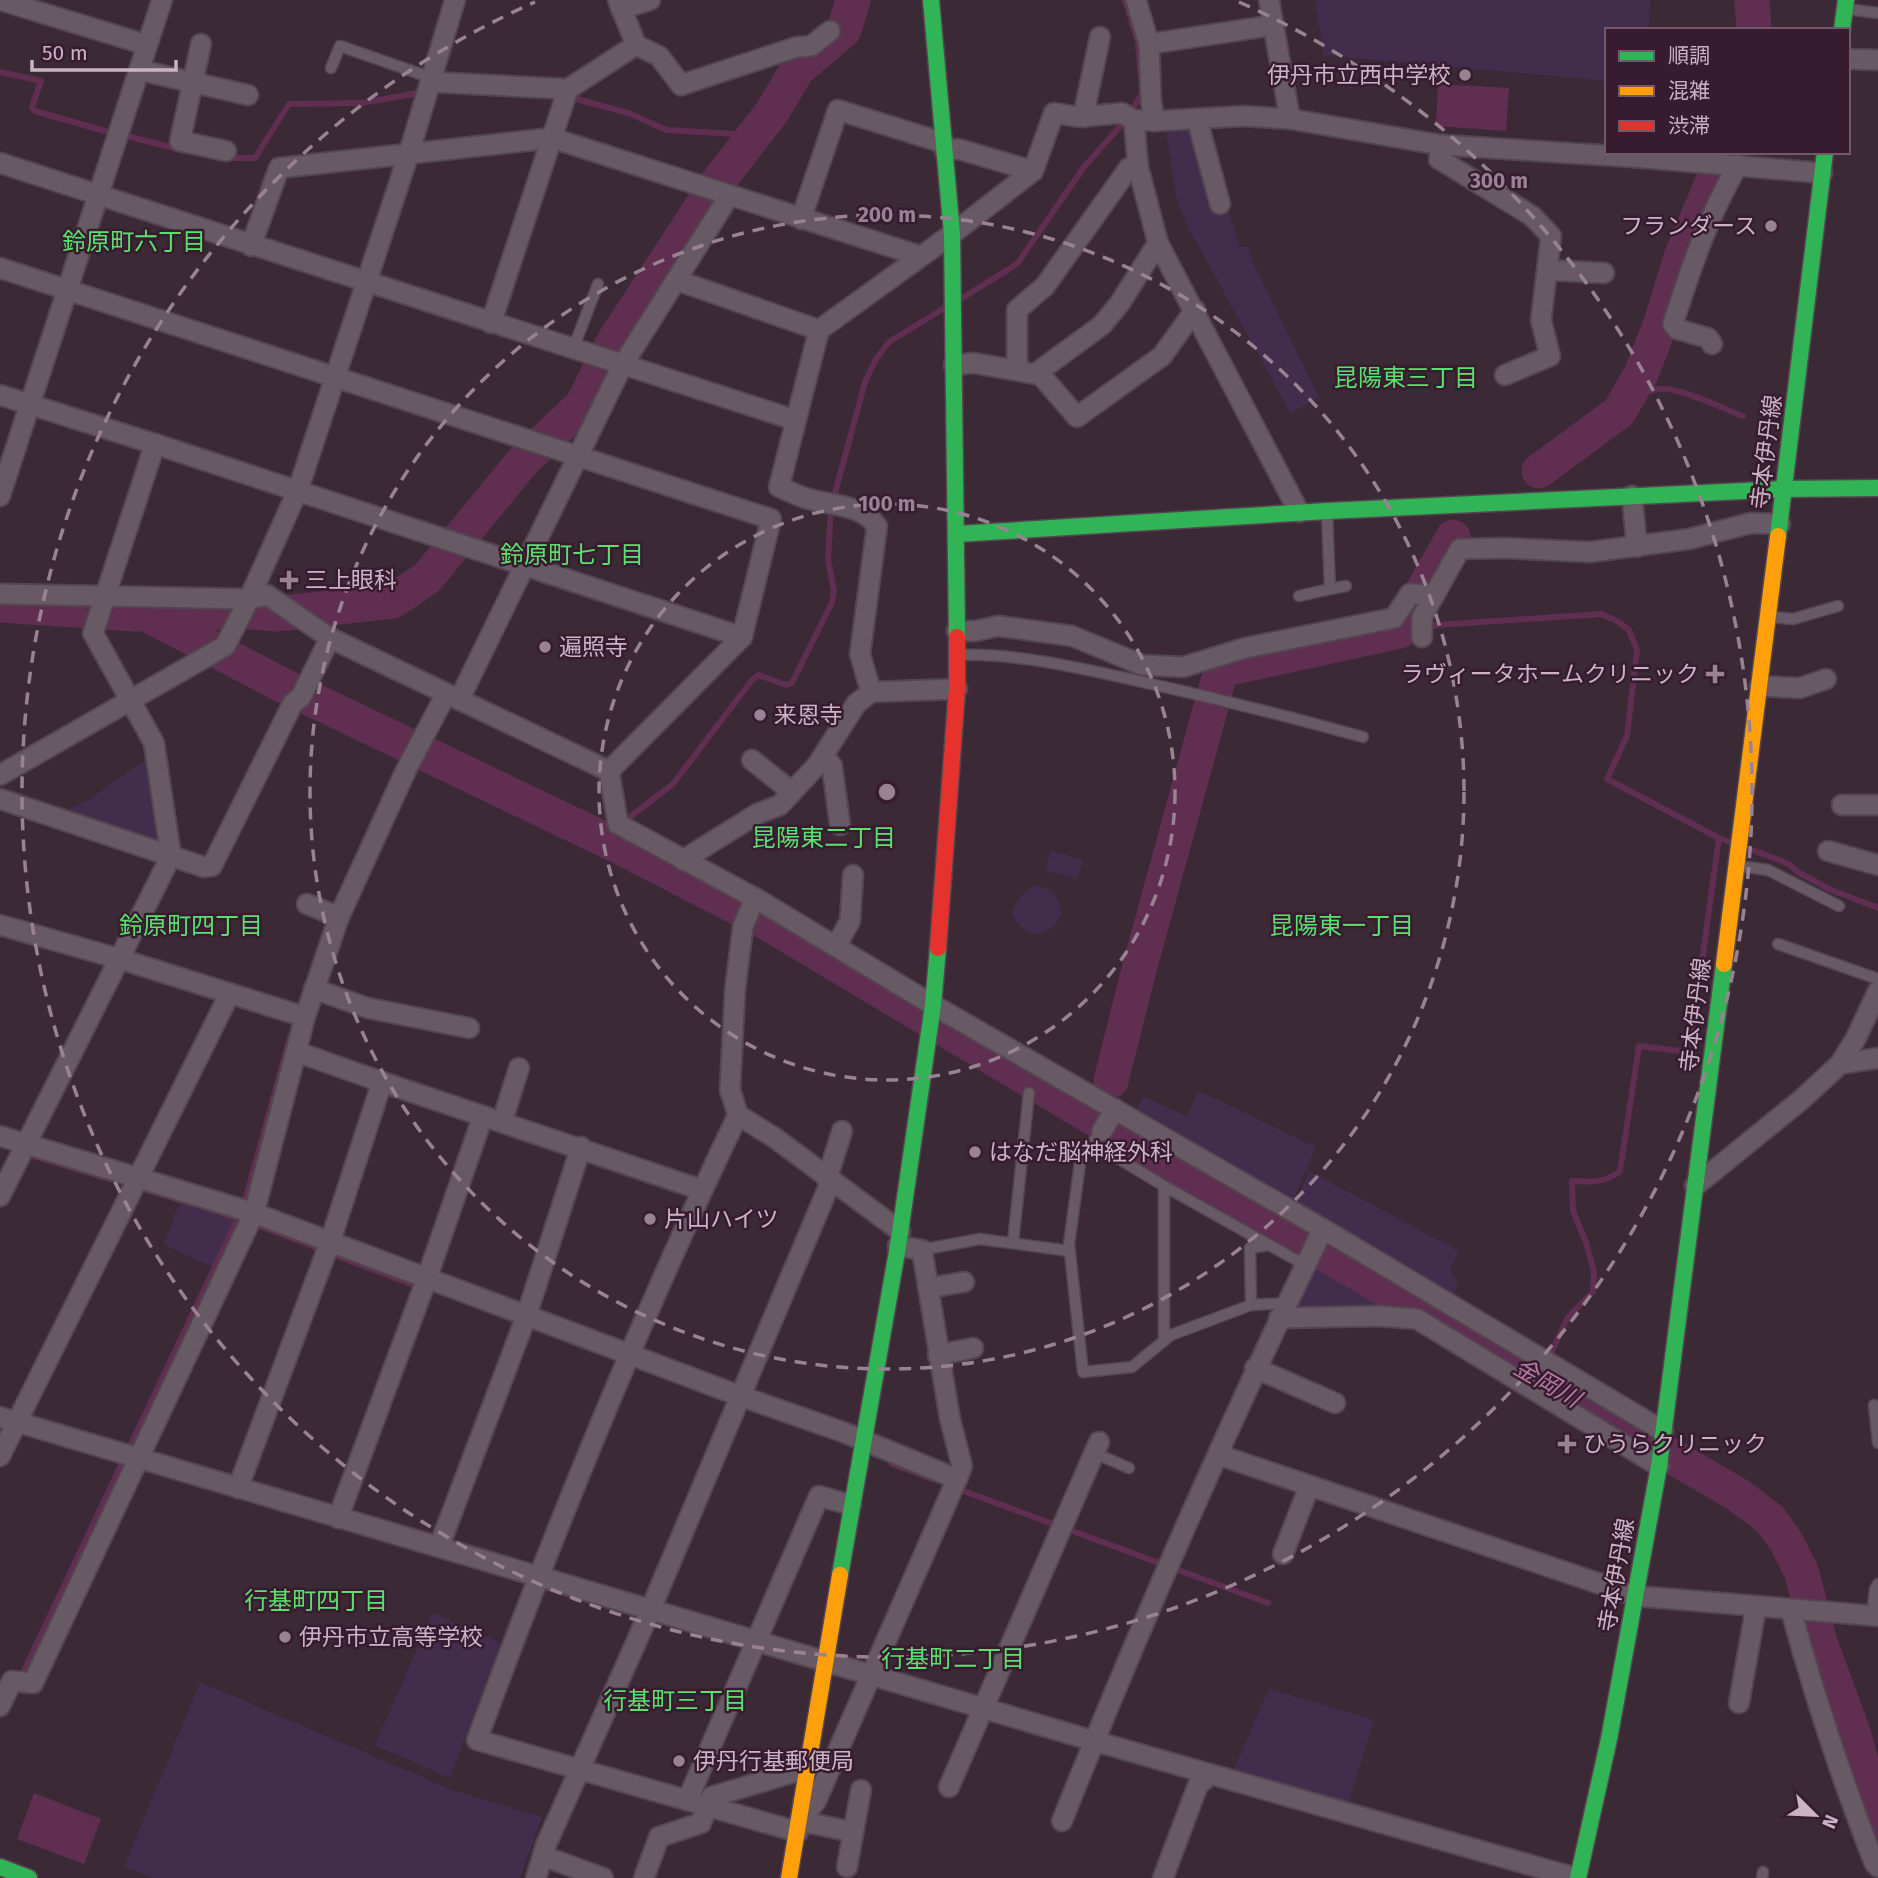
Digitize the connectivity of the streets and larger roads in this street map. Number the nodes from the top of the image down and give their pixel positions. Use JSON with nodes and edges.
{"nodes":[{"id":1,"x":162,"y":0,"type":"edge"},
{"id":2,"x":455,"y":0,"type":"edge"},
{"id":3,"x":650,"y":0,"type":"edge"},
{"id":4,"x":931,"y":0,"type":"edge"},
{"id":5,"x":1136,"y":0,"type":"edge"},
{"id":6,"x":1269,"y":0,"type":"edge"},
{"id":7,"x":0,"y":1,"type":"edge"},
{"id":8,"x":1846,"y":4,"type":"edge"},
{"id":9,"x":620,"y":5,"type":"edge"},
{"id":10,"x":1274,"y":25,"type":"junction"},
{"id":11,"x":1842,"y":28,"type":"edge"},
{"id":12,"x":830,"y":31,"type":"dead end"},
{"id":13,"x":1100,"y":37,"type":"dead end"},
{"id":14,"x":201,"y":44,"type":"dead end"},
{"id":15,"x":1149,"y":44,"type":"junction"},
{"id":16,"x":636,"y":45,"type":"junction"},
{"id":17,"x":147,"y":46,"type":"junction"},
{"id":18,"x":1850,"y":59,"type":"edge"},
{"id":19,"x":1878,"y":60,"type":"edge"},
{"id":20,"x":139,"y":70,"type":"junction"},
{"id":21,"x":431,"y":80,"type":"junction"},
{"id":22,"x":192,"y":83,"type":"junction"},
{"id":23,"x":568,"y":89,"type":"junction"},
{"id":24,"x":248,"y":95,"type":"dead end"},
{"id":25,"x":1083,"y":117,"type":"junction"},
{"id":26,"x":1290,"y":118,"type":"junction"},
{"id":27,"x":1197,"y":119,"type":"junction"},
{"id":28,"x":1134,"y":120,"type":"junction"},
{"id":29,"x":1155,"y":121,"type":"junction"},
{"id":30,"x":552,"y":138,"type":"junction"},
{"id":31,"x":1441,"y":145,"type":"junction"},
{"id":32,"x":944,"y":147,"type":"junction"},
{"id":33,"x":226,"y":151,"type":"dead end"},
{"id":34,"x":409,"y":153,"type":"junction"},
{"id":35,"x":1825,"y":154,"type":"edge"},
{"id":36,"x":0,"y":163,"type":"edge"},
{"id":37,"x":1738,"y":165,"type":"junction"},
{"id":38,"x":1138,"y":167,"type":"junction"},
{"id":39,"x":1033,"y":171,"type":"junction"},
{"id":40,"x":1822,"y":173,"type":"junction"},
{"id":41,"x":718,"y":192,"type":"junction"},
{"id":42,"x":98,"y":195,"type":"junction"},
{"id":43,"x":1220,"y":204,"type":"dead end"},
{"id":44,"x":801,"y":219,"type":"junction"},
{"id":45,"x":952,"y":234,"type":"junction"},
{"id":46,"x":1158,"y":243,"type":"junction"},
{"id":47,"x":251,"y":246,"type":"junction"},
{"id":48,"x":920,"y":256,"type":"junction"},
{"id":49,"x":0,"y":268,"type":"edge"},
{"id":50,"x":1548,"y":270,"type":"junction"},
{"id":51,"x":1604,"y":273,"type":"dead end"},
{"id":52,"x":676,"y":280,"type":"junction"},
{"id":53,"x":366,"y":283,"type":"junction"},
{"id":54,"x":67,"y":290,"type":"junction"},
{"id":55,"x":1195,"y":310,"type":"junction"},
{"id":56,"x":491,"y":323,"type":"junction"},
{"id":57,"x":819,"y":330,"type":"junction"},
{"id":58,"x":1702,"y":342,"type":"dead end"},
{"id":59,"x":611,"y":362,"type":"junction"},
{"id":60,"x":954,"y":365,"type":"junction"},
{"id":61,"x":1017,"y":369,"type":"junction"},
{"id":62,"x":1038,"y":372,"type":"junction"},
{"id":63,"x":1511,"y":376,"type":"dead end"},
{"id":64,"x":335,"y":377,"type":"junction"},
{"id":65,"x":0,"y":395,"type":"edge"},
{"id":66,"x":29,"y":405,"type":"junction"},
{"id":67,"x":795,"y":420,"type":"junction"},
{"id":68,"x":155,"y":444,"type":"junction"},
{"id":69,"x":577,"y":456,"type":"junction"},
{"id":70,"x":779,"y":487,"type":"junction"},
{"id":71,"x":1878,"y":488,"type":"edge"},
{"id":72,"x":1785,"y":489,"type":"junction"},
{"id":73,"x":298,"y":490,"type":"junction"},
{"id":74,"x":0,"y":496,"type":"edge"},
{"id":75,"x":1632,"y":496,"type":"junction"},
{"id":76,"x":1299,"y":512,"type":"junction"},
{"id":77,"x":771,"y":519,"type":"junction"},
{"id":78,"x":1780,"y":524,"type":"junction"},
{"id":79,"x":957,"y":534,"type":"junction"},
{"id":80,"x":1637,"y":547,"type":"junction"},
{"id":81,"x":526,"y":565,"type":"junction"},
{"id":82,"x":0,"y":594,"type":"edge"},
{"id":83,"x":1434,"y":594,"type":"junction"},
{"id":84,"x":245,"y":606,"type":"junction"},
{"id":85,"x":101,"y":607,"type":"junction"},
{"id":86,"x":957,"y":631,"type":"junction"},
{"id":87,"x":743,"y":637,"type":"junction"},
{"id":88,"x":1422,"y":637,"type":"dead end"},
{"id":89,"x":330,"y":638,"type":"junction"},
{"id":90,"x":1826,"y":679,"type":"dead end"},
{"id":91,"x":1760,"y":686,"type":"junction"},
{"id":92,"x":957,"y":689,"type":"junction"},
{"id":93,"x":871,"y":692,"type":"junction"},
{"id":94,"x":453,"y":697,"type":"junction"},
{"id":95,"x":130,"y":699,"type":"junction"},
{"id":96,"x":824,"y":756,"type":"junction"},
{"id":97,"x":752,"y":760,"type":"dead end"},
{"id":98,"x":609,"y":771,"type":"junction"},
{"id":99,"x":0,"y":775,"type":"edge"},
{"id":100,"x":792,"y":792,"type":"junction"},
{"id":101,"x":0,"y":799,"type":"edge"},
{"id":102,"x":1842,"y":805,"type":"dead end"},
{"id":103,"x":1878,"y":805,"type":"edge"},
{"id":104,"x":840,"y":825,"type":"dead end"},
{"id":105,"x":1828,"y":851,"type":"dead end"},
{"id":106,"x":171,"y":856,"type":"junction"},
{"id":107,"x":683,"y":860,"type":"junction"},
{"id":108,"x":1878,"y":865,"type":"edge"},
{"id":109,"x":853,"y":875,"type":"dead end"},
{"id":110,"x":755,"y":898,"type":"junction"},
{"id":111,"x":307,"y":904,"type":"dead end"},
{"id":112,"x":338,"y":917,"type":"junction"},
{"id":113,"x":1,"y":929,"type":"edge"},
{"id":114,"x":836,"y":946,"type":"junction"},
{"id":115,"x":120,"y":959,"type":"junction"},
{"id":116,"x":314,"y":989,"type":"junction"},
{"id":117,"x":1878,"y":990,"type":"edge"},
{"id":118,"x":229,"y":995,"type":"junction"},
{"id":119,"x":933,"y":1005,"type":"junction"},
{"id":120,"x":305,"y":1017,"type":"junction"},
{"id":121,"x":469,"y":1028,"type":"dead end"},
{"id":122,"x":297,"y":1052,"type":"junction"},
{"id":123,"x":1878,"y":1058,"type":"edge"},
{"id":124,"x":1840,"y":1064,"type":"junction"},
{"id":125,"x":519,"y":1068,"type":"dead end"},
{"id":126,"x":382,"y":1082,"type":"junction"},
{"id":127,"x":738,"y":1115,"type":"junction"},
{"id":128,"x":483,"y":1116,"type":"junction"},
{"id":129,"x":502,"y":1122,"type":"junction"},
{"id":130,"x":842,"y":1131,"type":"dead end"},
{"id":131,"x":0,"y":1136,"type":"edge"},
{"id":132,"x":26,"y":1144,"type":"junction"},
{"id":133,"x":581,"y":1147,"type":"junction"},
{"id":134,"x":138,"y":1178,"type":"junction"},
{"id":135,"x":829,"y":1180,"type":"junction"},
{"id":136,"x":1695,"y":1186,"type":"junction"},
{"id":137,"x":702,"y":1190,"type":"junction"},
{"id":138,"x":0,"y":1196,"type":"edge"},
{"id":139,"x":254,"y":1213,"type":"junction"},
{"id":140,"x":1323,"y":1229,"type":"junction"},
{"id":141,"x":899,"y":1238,"type":"junction"},
{"id":142,"x":330,"y":1241,"type":"junction"},
{"id":143,"x":426,"y":1278,"type":"junction"},
{"id":144,"x":964,"y":1282,"type":"dead end"},
{"id":145,"x":928,"y":1288,"type":"junction"},
{"id":146,"x":1431,"y":1293,"type":"junction"},
{"id":147,"x":1283,"y":1311,"type":"junction"},
{"id":148,"x":526,"y":1317,"type":"junction"},
{"id":149,"x":1418,"y":1319,"type":"junction"},
{"id":150,"x":973,"y":1348,"type":"dead end"},
{"id":151,"x":628,"y":1354,"type":"junction"},
{"id":152,"x":938,"y":1355,"type":"junction"},
{"id":153,"x":1255,"y":1368,"type":"junction"},
{"id":154,"x":740,"y":1396,"type":"junction"},
{"id":155,"x":1335,"y":1403,"type":"dead end"},
{"id":156,"x":9,"y":1420,"type":"edge"},
{"id":157,"x":1662,"y":1436,"type":"junction"},
{"id":158,"x":863,"y":1440,"type":"junction"},
{"id":159,"x":1096,"y":1448,"type":"road end"},
{"id":160,"x":1219,"y":1455,"type":"junction"},
{"id":161,"x":0,"y":1456,"type":"edge"},
{"id":162,"x":137,"y":1460,"type":"junction"},
{"id":163,"x":1659,"y":1462,"type":"junction"},
{"id":164,"x":957,"y":1479,"type":"junction"},
{"id":165,"x":1309,"y":1487,"type":"junction"},
{"id":166,"x":238,"y":1488,"type":"junction"},
{"id":167,"x":852,"y":1505,"type":"junction"},
{"id":168,"x":338,"y":1518,"type":"junction"},
{"id":169,"x":439,"y":1547,"type":"junction"},
{"id":170,"x":1283,"y":1554,"type":"dead end"},
{"id":171,"x":537,"y":1577,"type":"junction"},
{"id":172,"x":1636,"y":1596,"type":"junction"},
{"id":173,"x":1756,"y":1607,"type":"junction"},
{"id":174,"x":650,"y":1611,"type":"junction"},
{"id":175,"x":1802,"y":1611,"type":"junction"},
{"id":176,"x":1875,"y":1616,"type":"edge"},
{"id":177,"x":755,"y":1642,"type":"junction"},
{"id":178,"x":824,"y":1662,"type":"junction"},
{"id":179,"x":870,"y":1674,"type":"junction"},
{"id":180,"x":6,"y":1679,"type":"edge"},
{"id":181,"x":1739,"y":1703,"type":"dead end"},
{"id":182,"x":0,"y":1706,"type":"edge"},
{"id":183,"x":982,"y":1707,"type":"junction"},
{"id":184,"x":1094,"y":1741,"type":"junction"},
{"id":185,"x":808,"y":1768,"type":"junction"},
{"id":186,"x":580,"y":1770,"type":"junction"},
{"id":187,"x":1210,"y":1775,"type":"junction"},
{"id":188,"x":948,"y":1787,"type":"dead end"},
{"id":189,"x":862,"y":1790,"type":"dead end"},
{"id":190,"x":688,"y":1799,"type":"junction"},
{"id":191,"x":708,"y":1805,"type":"junction"},
{"id":192,"x":1062,"y":1821,"type":"dead end"},
{"id":193,"x":799,"y":1826,"type":"junction"},
{"id":194,"x":853,"y":1832,"type":"junction"},
{"id":195,"x":543,"y":1856,"type":"junction"},
{"id":196,"x":0,"y":1867,"type":"edge"},
{"id":197,"x":847,"y":1867,"type":"dead end"},
{"id":198,"x":1878,"y":1867,"type":"edge"},
{"id":199,"x":29,"y":1878,"type":"edge"},
{"id":200,"x":536,"y":1878,"type":"edge"},
{"id":201,"x":603,"y":1878,"type":"edge"},
{"id":202,"x":644,"y":1878,"type":"edge"},
{"id":203,"x":789,"y":1878,"type":"edge"},
{"id":204,"x":1163,"y":1878,"type":"edge"},
{"id":205,"x":1577,"y":1878,"type":"edge"}],
"edges":[{"from":1,"to":17,"type":"street"},
{"from":2,"to":21,"type":"street"},
{"from":3,"to":9,"type":"street"},
{"from":4,"to":32,"type":"street"},
{"from":5,"to":15,"type":"street"},
{"from":6,"to":10,"type":"street"},
{"from":7,"to":17,"type":"street"},
{"from":8,"to":11,"type":"street"},
{"from":9,"to":16,"type":"street"},
{"from":10,"to":15,"type":"street"},
{"from":10,"to":26,"type":"street"},
{"from":12,"to":16,"type":"street"},
{"from":13,"to":25,"type":"street"},
{"from":14,"to":22,"type":"street"},
{"from":15,"to":29,"type":"street"},
{"from":16,"to":23,"type":"street"},
{"from":17,"to":20,"type":"street"},
{"from":18,"to":19,"type":"street"},
{"from":20,"to":22,"type":"street"},
{"from":20,"to":42,"type":"street"},
{"from":21,"to":23,"type":"street"},
{"from":21,"to":34,"type":"street"},
{"from":22,"to":24,"type":"street"},
{"from":22,"to":33,"type":"street"},
{"from":23,"to":30,"type":"street"},
{"from":25,"to":28,"type":"street"},
{"from":25,"to":39,"type":"street"},
{"from":26,"to":27,"type":"street"},
{"from":26,"to":31,"type":"street"},
{"from":27,"to":29,"type":"street"},
{"from":27,"to":43,"type":"street"},
{"from":28,"to":29,"type":"street"},
{"from":28,"to":38,"type":"street"},
{"from":30,"to":34,"type":"street"},
{"from":30,"to":41,"type":"street"},
{"from":30,"to":56,"type":"street"},
{"from":31,"to":37,"type":"street"},
{"from":31,"to":50,"type":"street"},
{"from":32,"to":39,"type":"street"},
{"from":32,"to":44,"type":"street"},
{"from":32,"to":45,"type":"street"},
{"from":34,"to":47,"type":"street"},
{"from":34,"to":53,"type":"street"},
{"from":35,"to":40,"type":"street","name":"寺本伊丹線"},
{"from":36,"to":42,"type":"street"},
{"from":37,"to":40,"type":"street"},
{"from":37,"to":58,"type":"street"},
{"from":38,"to":46,"type":"street"},
{"from":38,"to":61,"type":"street"},
{"from":39,"to":45,"type":"street"},
{"from":40,"to":72,"type":"street","name":"寺本伊丹線"},
{"from":41,"to":44,"type":"street"},
{"from":41,"to":52,"type":"street"},
{"from":42,"to":47,"type":"street"},
{"from":42,"to":54,"type":"street"},
{"from":44,"to":48,"type":"street"},
{"from":45,"to":48,"type":"street"},
{"from":45,"to":60,"type":"street"},
{"from":46,"to":55,"type":"street"},
{"from":46,"to":62,"type":"street"},
{"from":47,"to":53,"type":"street"},
{"from":48,"to":57,"type":"street"},
{"from":49,"to":54,"type":"street"},
{"from":50,"to":51,"type":"street"},
{"from":50,"to":63,"type":"street"},
{"from":52,"to":57,"type":"street"},
{"from":52,"to":59,"type":"street"},
{"from":53,"to":56,"type":"street"},
{"from":53,"to":64,"type":"street"},
{"from":54,"to":64,"type":"street"},
{"from":54,"to":66,"type":"street"},
{"from":55,"to":62,"type":"street"},
{"from":55,"to":76,"type":"street"},
{"from":56,"to":59,"type":"street"},
{"from":57,"to":67,"type":"street"},
{"from":59,"to":67,"type":"street"},
{"from":59,"to":69,"type":"street"},
{"from":60,"to":61,"type":"street"},
{"from":60,"to":79,"type":"street"},
{"from":61,"to":62,"type":"street"},
{"from":64,"to":69,"type":"street"},
{"from":64,"to":73,"type":"street"},
{"from":65,"to":66,"type":"street"},
{"from":66,"to":68,"type":"street"},
{"from":66,"to":74,"type":"street"},
{"from":67,"to":70,"type":"street"},
{"from":68,"to":73,"type":"street"},
{"from":68,"to":85,"type":"street"},
{"from":69,"to":77,"type":"street"},
{"from":69,"to":81,"type":"street"},
{"from":70,"to":77,"type":"street"},
{"from":70,"to":93,"type":"street"},
{"from":71,"to":72,"type":"street"},
{"from":72,"to":75,"type":"street"},
{"from":72,"to":78,"type":"street","name":"寺本伊丹線"},
{"from":73,"to":81,"type":"street"},
{"from":73,"to":84,"type":"street"},
{"from":75,"to":76,"type":"street"},
{"from":75,"to":80,"type":"street"},
{"from":76,"to":79,"type":"street"},
{"from":77,"to":87,"type":"street"},
{"from":78,"to":80,"type":"street"},
{"from":78,"to":91,"type":"street","name":"寺本伊丹線"},
{"from":79,"to":86,"type":"street"},
{"from":80,"to":83,"type":"street"},
{"from":81,"to":87,"type":"street"},
{"from":81,"to":94,"type":"street"},
{"from":82,"to":85,"type":"street"},
{"from":83,"to":86,"type":"street"},
{"from":83,"to":88,"type":"street"},
{"from":84,"to":85,"type":"street"},
{"from":84,"to":89,"type":"street"},
{"from":84,"to":95,"type":"street"},
{"from":85,"to":95,"type":"street"},
{"from":86,"to":92,"type":"street"},
{"from":87,"to":98,"type":"street"},
{"from":89,"to":94,"type":"street"},
{"from":89,"to":106,"type":"street"},
{"from":90,"to":91,"type":"street"},
{"from":91,"to":136,"type":"street","name":"寺本伊丹線"},
{"from":92,"to":93,"type":"street"},
{"from":92,"to":119,"type":"street"},
{"from":93,"to":96,"type":"street"},
{"from":94,"to":98,"type":"street"},
{"from":94,"to":112,"type":"street"},
{"from":95,"to":99,"type":"street"},
{"from":95,"to":106,"type":"street"},
{"from":96,"to":100,"type":"street"},
{"from":96,"to":104,"type":"street"},
{"from":97,"to":100,"type":"street"},
{"from":98,"to":107,"type":"street"},
{"from":100,"to":107,"type":"street"},
{"from":101,"to":106,"type":"street"},
{"from":102,"to":103,"type":"street"},
{"from":105,"to":108,"type":"street"},
{"from":106,"to":115,"type":"street"},
{"from":107,"to":110,"type":"street"},
{"from":109,"to":114,"type":"street"},
{"from":110,"to":114,"type":"street"},
{"from":110,"to":127,"type":"street"},
{"from":111,"to":112,"type":"street"},
{"from":112,"to":116,"type":"street"},
{"from":113,"to":115,"type":"street"},
{"from":114,"to":119,"type":"street"},
{"from":115,"to":118,"type":"street"},
{"from":115,"to":132,"type":"street"},
{"from":116,"to":120,"type":"street"},
{"from":116,"to":121,"type":"street"},
{"from":117,"to":124,"type":"street"},
{"from":118,"to":120,"type":"street"},
{"from":118,"to":134,"type":"street"},
{"from":119,"to":140,"type":"street"},
{"from":119,"to":141,"type":"street"},
{"from":120,"to":122,"type":"street"},
{"from":122,"to":126,"type":"street"},
{"from":122,"to":139,"type":"street"},
{"from":123,"to":124,"type":"street"},
{"from":124,"to":136,"type":"street"},
{"from":125,"to":129,"type":"street"},
{"from":126,"to":128,"type":"street"},
{"from":126,"to":142,"type":"street"},
{"from":127,"to":135,"type":"street"},
{"from":127,"to":137,"type":"street"},
{"from":128,"to":129,"type":"street"},
{"from":128,"to":143,"type":"street"},
{"from":129,"to":133,"type":"street"},
{"from":130,"to":135,"type":"street"},
{"from":131,"to":132,"type":"street"},
{"from":132,"to":134,"type":"street"},
{"from":132,"to":138,"type":"street"},
{"from":133,"to":137,"type":"street"},
{"from":133,"to":148,"type":"street"},
{"from":134,"to":139,"type":"street"},
{"from":134,"to":156,"type":"street"},
{"from":135,"to":141,"type":"street"},
{"from":135,"to":154,"type":"street"},
{"from":136,"to":157,"type":"street","name":"寺本伊丹線"},
{"from":137,"to":151,"type":"street"},
{"from":139,"to":142,"type":"street"},
{"from":139,"to":162,"type":"street"},
{"from":140,"to":146,"type":"street"},
{"from":140,"to":147,"type":"street"},
{"from":141,"to":145,"type":"street"},
{"from":141,"to":158,"type":"street"},
{"from":142,"to":143,"type":"street"},
{"from":142,"to":166,"type":"street"},
{"from":143,"to":148,"type":"street"},
{"from":143,"to":168,"type":"street"},
{"from":144,"to":145,"type":"street"},
{"from":145,"to":152,"type":"street"},
{"from":146,"to":149,"type":"street"},
{"from":146,"to":157,"type":"street"},
{"from":147,"to":149,"type":"street"},
{"from":147,"to":153,"type":"street"},
{"from":148,"to":151,"type":"street"},
{"from":148,"to":169,"type":"street"},
{"from":149,"to":163,"type":"street"},
{"from":150,"to":152,"type":"street"},
{"from":151,"to":154,"type":"street"},
{"from":151,"to":171,"type":"street"},
{"from":152,"to":164,"type":"street"},
{"from":153,"to":155,"type":"street"},
{"from":153,"to":160,"type":"street"},
{"from":154,"to":158,"type":"street"},
{"from":154,"to":174,"type":"street"},
{"from":156,"to":161,"type":"street"},
{"from":156,"to":162,"type":"street"},
{"from":157,"to":163,"type":"street","name":"寺本伊丹線"},
{"from":158,"to":164,"type":"street"},
{"from":158,"to":167,"type":"street"},
{"from":159,"to":183,"type":"street"},
{"from":160,"to":165,"type":"street"},
{"from":160,"to":184,"type":"street"},
{"from":162,"to":166,"type":"street"},
{"from":162,"to":180,"type":"street"},
{"from":163,"to":172,"type":"street","name":"寺本伊丹線"},
{"from":164,"to":179,"type":"street"},
{"from":165,"to":170,"type":"street"},
{"from":165,"to":172,"type":"street"},
{"from":166,"to":168,"type":"street"},
{"from":167,"to":177,"type":"street"},
{"from":167,"to":178,"type":"street"},
{"from":168,"to":169,"type":"street"},
{"from":169,"to":171,"type":"street"},
{"from":171,"to":174,"type":"street"},
{"from":171,"to":186,"type":"street"},
{"from":172,"to":173,"type":"street"},
{"from":172,"to":205,"type":"street","name":"寺本伊丹線"},
{"from":173,"to":175,"type":"street"},
{"from":173,"to":181,"type":"street"},
{"from":174,"to":177,"type":"street"},
{"from":174,"to":186,"type":"street"},
{"from":175,"to":176,"type":"street"},
{"from":175,"to":198,"type":"street"},
{"from":177,"to":178,"type":"street"},
{"from":177,"to":190,"type":"street"},
{"from":178,"to":179,"type":"street"},
{"from":178,"to":185,"type":"street"},
{"from":179,"to":183,"type":"street"},
{"from":179,"to":193,"type":"street"},
{"from":180,"to":182,"type":"street"},
{"from":183,"to":184,"type":"street"},
{"from":183,"to":188,"type":"street"},
{"from":184,"to":187,"type":"street"},
{"from":184,"to":192,"type":"street"},
{"from":185,"to":191,"type":"street"},
{"from":185,"to":193,"type":"street"},
{"from":186,"to":190,"type":"street"},
{"from":186,"to":195,"type":"street"},
{"from":187,"to":204,"type":"street"},
{"from":187,"to":205,"type":"street"},
{"from":189,"to":194,"type":"street"},
{"from":190,"to":191,"type":"street"},
{"from":191,"to":193,"type":"street"},
{"from":191,"to":202,"type":"street"},
{"from":193,"to":194,"type":"street"},
{"from":193,"to":203,"type":"street"},
{"from":194,"to":197,"type":"street"},
{"from":195,"to":200,"type":"street"},
{"from":195,"to":201,"type":"street"},
{"from":196,"to":199,"type":"street"}]}
